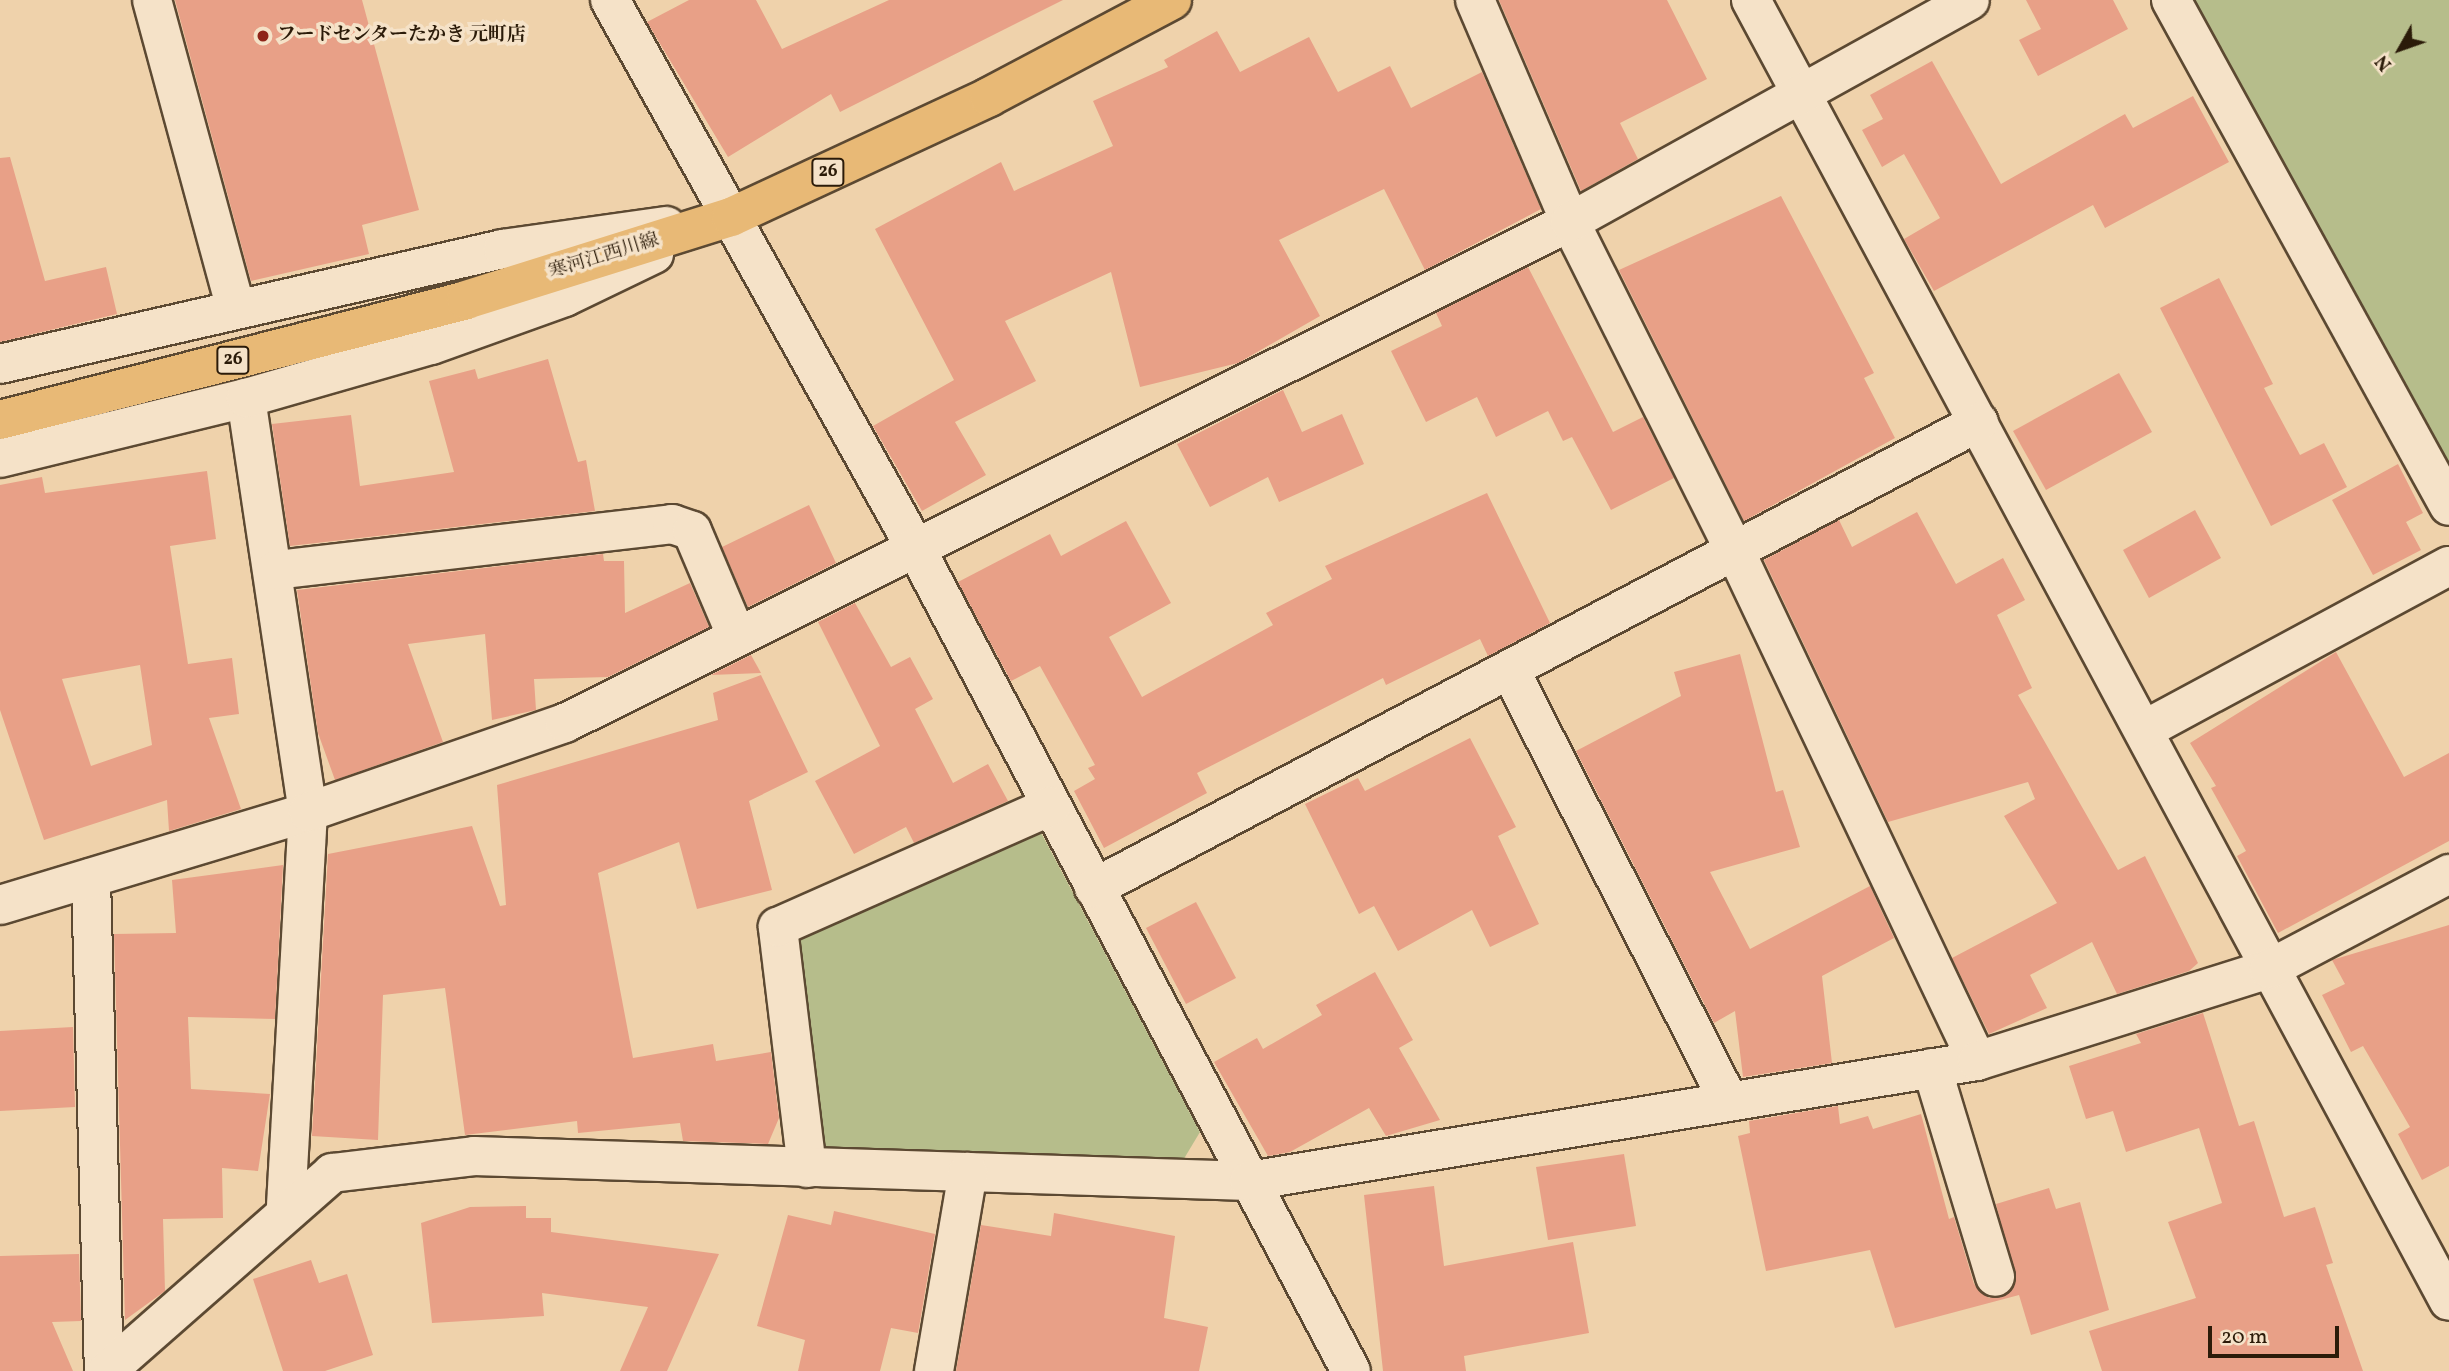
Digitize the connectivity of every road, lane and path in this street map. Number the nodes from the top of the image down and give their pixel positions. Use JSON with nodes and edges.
{"nodes":[{"id":1,"x":152,"y":0,"type":"edge"},
{"id":2,"x":1475,"y":0,"type":"edge"},
{"id":3,"x":1751,"y":0,"type":"edge"},
{"id":4,"x":1970,"y":0,"type":"edge"},
{"id":5,"x":2171,"y":0,"type":"edge"},
{"id":6,"x":1159,"y":3,"type":"edge"},
{"id":7,"x":621,"y":4,"type":"edge"},
{"id":8,"x":1803,"y":97,"type":"junction"},
{"id":9,"x":730,"y":217,"type":"junction"},
{"id":10,"x":1570,"y":222,"type":"junction"},
{"id":11,"x":235,"y":306,"type":"junction"},
{"id":12,"x":0,"y":364,"type":"edge"},
{"id":13,"x":246,"y":398,"type":"junction"},
{"id":14,"x":0,"y":420,"type":"edge"},
{"id":15,"x":1979,"y":422,"type":"junction"},
{"id":16,"x":0,"y":458,"type":"edge"},
{"id":17,"x":2449,"y":506,"type":"edge"},
{"id":18,"x":915,"y":547,"type":"junction"},
{"id":19,"x":1737,"y":555,"type":"junction"},
{"id":20,"x":2449,"y":566,"type":"edge"},
{"id":21,"x":276,"y":570,"type":"junction"},
{"id":22,"x":737,"y":637,"type":"junction"},
{"id":23,"x":1510,"y":670,"type":"junction"},
{"id":24,"x":2144,"y":730,"type":"junction"},
{"id":25,"x":1051,"y":806,"type":"junction"},
{"id":26,"x":308,"y":812,"type":"junction"},
{"id":27,"x":2449,"y":874,"type":"edge"},
{"id":28,"x":91,"y":877,"type":"junction"},
{"id":29,"x":1094,"y":888,"type":"junction"},
{"id":30,"x":0,"y":905,"type":"edge"},
{"id":31,"x":2269,"y":970,"type":"junction"},
{"id":32,"x":1977,"y":1061,"type":"junction"},
{"id":33,"x":1932,"y":1068,"type":"junction"},
{"id":34,"x":1729,"y":1101,"type":"junction"},
{"id":35,"x":807,"y":1168,"type":"junction"},
{"id":36,"x":968,"y":1172,"type":"junction"},
{"id":37,"x":1249,"y":1181,"type":"junction"},
{"id":38,"x":286,"y":1208,"type":"junction"},
{"id":39,"x":1995,"y":1277,"type":"dead end"},
{"id":40,"x":2449,"y":1301,"type":"edge"},
{"id":41,"x":105,"y":1371,"type":"edge"},
{"id":42,"x":934,"y":1371,"type":"edge"},
{"id":43,"x":1351,"y":1371,"type":"edge"}],
"edges":[{"from":1,"to":11,"type":"street"},
{"from":2,"to":10,"type":"street"},
{"from":3,"to":8,"type":"street"},
{"from":4,"to":8,"type":"street"},
{"from":5,"to":17,"type":"street"},
{"from":6,"to":9,"type":"main road","name":"寒河江西川線","number":"26"},
{"from":7,"to":9,"type":"street"},
{"from":8,"to":10,"type":"street"},
{"from":8,"to":15,"type":"street"},
{"from":9,"to":11,"type":"street"},
{"from":9,"to":13,"type":"street"},
{"from":9,"to":14,"type":"main road","name":"寒河江西川線","number":"26"},
{"from":9,"to":18,"type":"street"},
{"from":10,"to":18,"type":"street"},
{"from":10,"to":19,"type":"street"},
{"from":11,"to":12,"type":"street"},
{"from":13,"to":16,"type":"street"},
{"from":13,"to":21,"type":"street"},
{"from":15,"to":19,"type":"street"},
{"from":15,"to":24,"type":"street"},
{"from":18,"to":22,"type":"street"},
{"from":18,"to":25,"type":"street"},
{"from":19,"to":23,"type":"street"},
{"from":19,"to":32,"type":"street"},
{"from":20,"to":24,"type":"street"},
{"from":21,"to":22,"type":"street"},
{"from":21,"to":26,"type":"street"},
{"from":22,"to":26,"type":"street"},
{"from":23,"to":29,"type":"street"},
{"from":23,"to":34,"type":"street"},
{"from":24,"to":31,"type":"street"},
{"from":25,"to":29,"type":"street"},
{"from":25,"to":35,"type":"street"},
{"from":26,"to":28,"type":"street"},
{"from":26,"to":38,"type":"street"},
{"from":27,"to":31,"type":"street"},
{"from":28,"to":30,"type":"street"},
{"from":28,"to":41,"type":"street"},
{"from":29,"to":37,"type":"street"},
{"from":31,"to":32,"type":"street"},
{"from":31,"to":40,"type":"street"},
{"from":32,"to":33,"type":"street"},
{"from":33,"to":34,"type":"street"},
{"from":33,"to":39,"type":"street"},
{"from":34,"to":37,"type":"street"},
{"from":35,"to":36,"type":"street"},
{"from":35,"to":38,"type":"street"},
{"from":36,"to":37,"type":"street"},
{"from":36,"to":42,"type":"street"},
{"from":37,"to":43,"type":"street"},
{"from":38,"to":41,"type":"street"}]}
